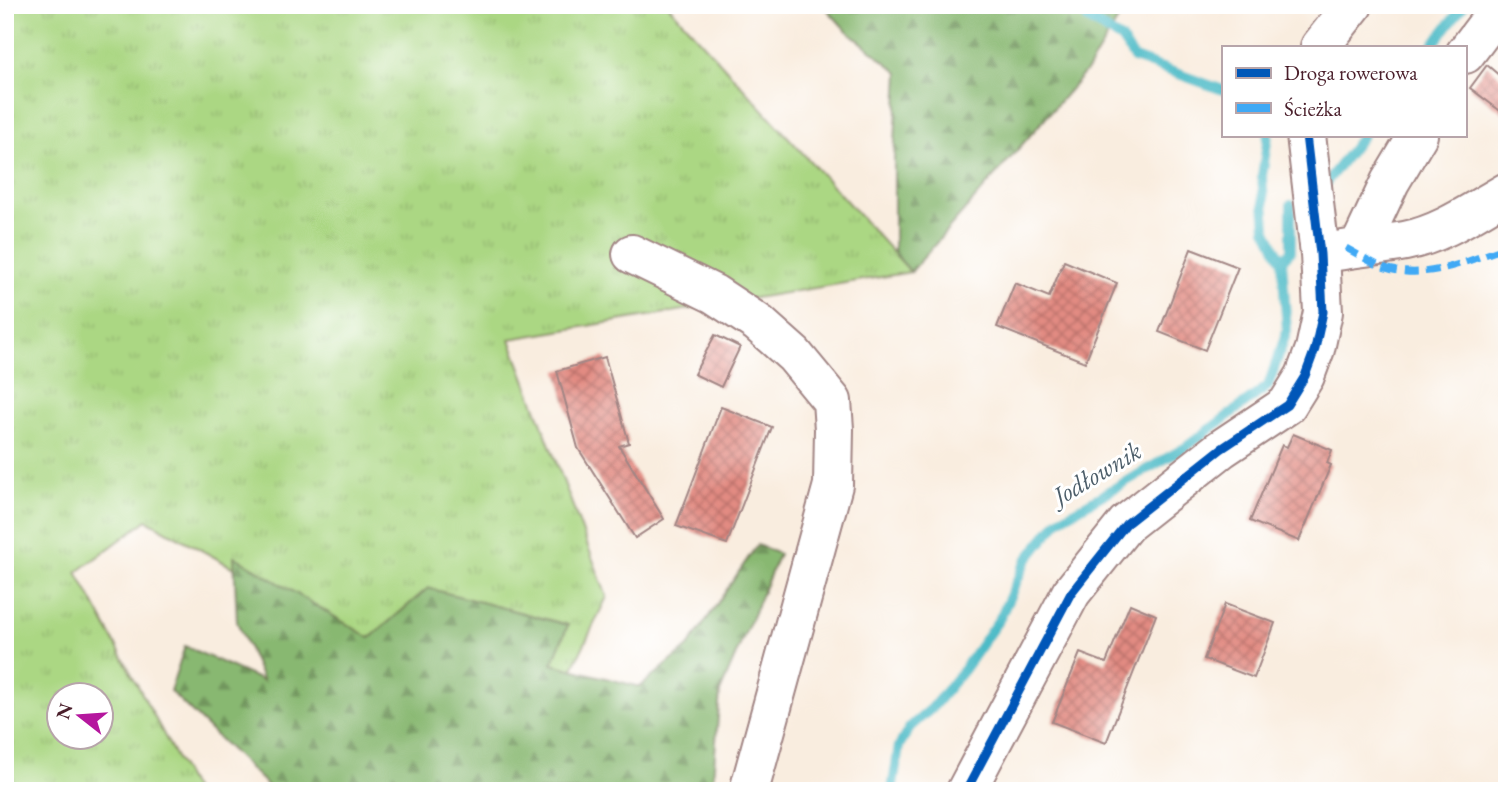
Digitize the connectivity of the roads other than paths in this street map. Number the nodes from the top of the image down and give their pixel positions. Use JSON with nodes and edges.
{"nodes":[{"id":1,"x":1353,"y":5,"type":"edge"},
{"id":2,"x":1502,"y":5,"type":"edge"},
{"id":3,"x":1321,"y":46,"type":"edge"},
{"id":4,"x":1466,"y":53,"type":"edge"},
{"id":5,"x":1306,"y":136,"type":"edge"},
{"id":6,"x":1417,"y":136,"type":"edge"},
{"id":7,"x":1507,"y":192,"type":"edge"},
{"id":8,"x":1360,"y":246,"type":"junction"},
{"id":9,"x":632,"y":254,"type":"dead end"},
{"id":10,"x":1320,"y":254,"type":"junction"},
{"id":11,"x":749,"y":791,"type":"edge"},
{"id":12,"x":966,"y":791,"type":"edge"}],
"edges":[{"from":1,"to":3,"type":"street"},
{"from":2,"to":4,"type":"street"},
{"from":5,"to":10,"type":"street"},
{"from":6,"to":8,"type":"street"},
{"from":7,"to":8,"type":"street"},
{"from":8,"to":10,"type":"street"},
{"from":9,"to":11,"type":"street"},
{"from":10,"to":12,"type":"street"}]}
